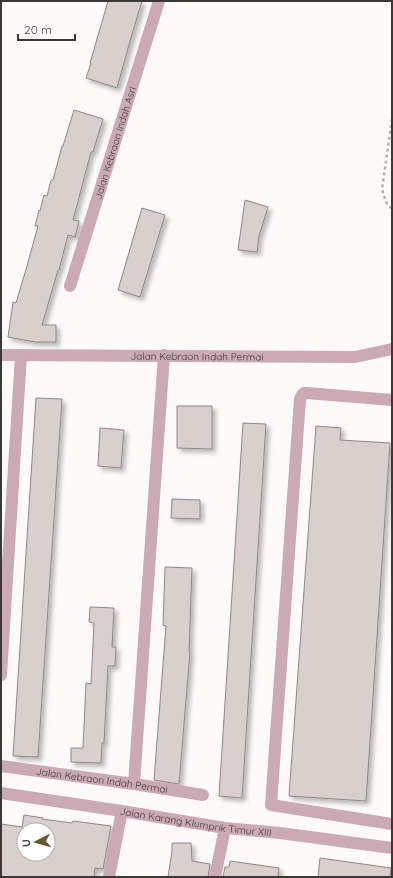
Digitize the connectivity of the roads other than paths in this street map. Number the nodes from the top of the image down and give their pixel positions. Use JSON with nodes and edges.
{"nodes":[{"id":1,"x":159,"y":1,"type":"edge"},
{"id":2,"x":70,"y":286,"type":"dead end"},
{"id":3,"x":392,"y":349,"type":"edge"},
{"id":4,"x":1,"y":355,"type":"edge"},
{"id":5,"x":20,"y":355,"type":"junction"},
{"id":6,"x":164,"y":355,"type":"junction"},
{"id":7,"x":392,"y":400,"type":"edge"},
{"id":8,"x":1,"y":675,"type":"edge"},
{"id":9,"x":1,"y":766,"type":"edge"},
{"id":10,"x":134,"y":784,"type":"junction"},
{"id":11,"x":1,"y":793,"type":"edge"},
{"id":12,"x":203,"y":795,"type":"dead end"},
{"id":13,"x":122,"y":811,"type":"junction"},
{"id":14,"x":392,"y":824,"type":"edge"},
{"id":15,"x":225,"y":828,"type":"junction"},
{"id":16,"x":392,"y":848,"type":"edge"},
{"id":17,"x":109,"y":877,"type":"edge"},
{"id":18,"x":215,"y":877,"type":"edge"}],
"edges":[{"from":1,"to":2,"type":"street","name":"Jalan Kebraon Indah Asri"},
{"from":3,"to":6,"type":"street","name":"Jalan Kebraon Indah Permai"},
{"from":4,"to":5,"type":"street","name":"Jalan Kebraon Indah Permai"},
{"from":5,"to":6,"type":"street","name":"Jalan Kebraon Indah Permai"},
{"from":5,"to":8,"type":"street"},
{"from":6,"to":10,"type":"street"},
{"from":7,"to":14,"type":"street"},
{"from":9,"to":10,"type":"street","name":"Jalan Kebraon Indah Permai"},
{"from":10,"to":12,"type":"street","name":"Jalan Kebraon Indah Permai"},
{"from":11,"to":13,"type":"street","name":"Jalan Karang Klumprik Timur XIII"},
{"from":13,"to":15,"type":"street","name":"Jalan Karang Klumprik Timur XIII"},
{"from":13,"to":17,"type":"street"},
{"from":15,"to":16,"type":"street","name":"Jalan Karang Klumprik Timur XIII"},
{"from":15,"to":18,"type":"street"}]}
